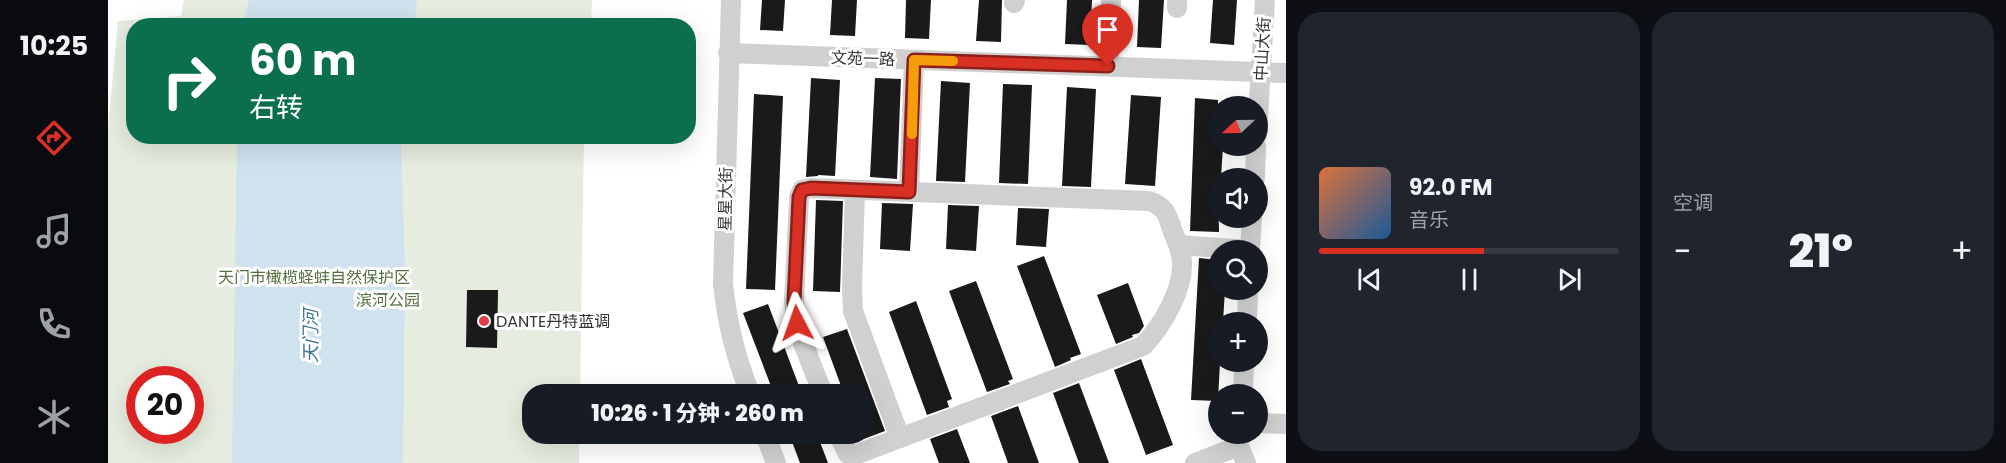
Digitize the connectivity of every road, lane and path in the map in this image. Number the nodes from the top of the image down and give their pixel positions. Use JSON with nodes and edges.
{"nodes":[{"id":1,"x":731,"y":0,"type":"edge"},
{"id":2,"x":1111,"y":0,"type":"edge"},
{"id":3,"x":1264,"y":0,"type":"edge"},
{"id":4,"x":728,"y":53,"type":"junction"},
{"id":5,"x":914,"y":60,"type":"junction"},
{"id":6,"x":1108,"y":66,"type":"junction"},
{"id":7,"x":1261,"y":72,"type":"junction"},
{"id":8,"x":1286,"y":73,"type":"edge"},
{"id":9,"x":1259,"y":96,"type":"edge"},
{"id":10,"x":855,"y":190,"type":"junction"},
{"id":11,"x":909,"y":192,"type":"junction"},
{"id":12,"x":1178,"y":245,"type":"junction"},
{"id":13,"x":1208,"y":247,"type":"edge"},
{"id":14,"x":746,"y":384,"type":"edge"},
{"id":15,"x":818,"y":384,"type":"edge"},
{"id":16,"x":1268,"y":423,"type":"edge"},
{"id":17,"x":1286,"y":424,"type":"edge"},
{"id":18,"x":900,"y":438,"type":"junction"},
{"id":19,"x":769,"y":444,"type":"edge"},
{"id":20,"x":842,"y":444,"type":"edge"},
{"id":21,"x":1242,"y":448,"type":"edge"},
{"id":22,"x":776,"y":463,"type":"edge"},
{"id":23,"x":1195,"y":463,"type":"edge"}],
"edges":[{"from":1,"to":4,"type":"street","name":"星星大街"},
{"from":2,"to":6,"type":"street"},
{"from":3,"to":7,"type":"street","name":"中山大街"},
{"from":4,"to":5,"type":"street","name":"文苑一路"},
{"from":4,"to":14,"type":"street","name":"星星大街"},
{"from":5,"to":6,"type":"street","name":"文苑一路"},
{"from":5,"to":11,"type":"street"},
{"from":6,"to":7,"type":"street","name":"文苑一路"},
{"from":7,"to":8,"type":"street","name":"文苑一路"},
{"from":7,"to":9,"type":"street","name":"中山大街"},
{"from":10,"to":11,"type":"street"},
{"from":10,"to":15,"type":"street"},
{"from":10,"to":18,"type":"street"},
{"from":11,"to":12,"type":"street"},
{"from":12,"to":13,"type":"street"},
{"from":12,"to":18,"type":"street"},
{"from":16,"to":17,"type":"street"},
{"from":18,"to":20,"type":"street"},
{"from":19,"to":22,"type":"street"},
{"from":21,"to":23,"type":"street"}]}
